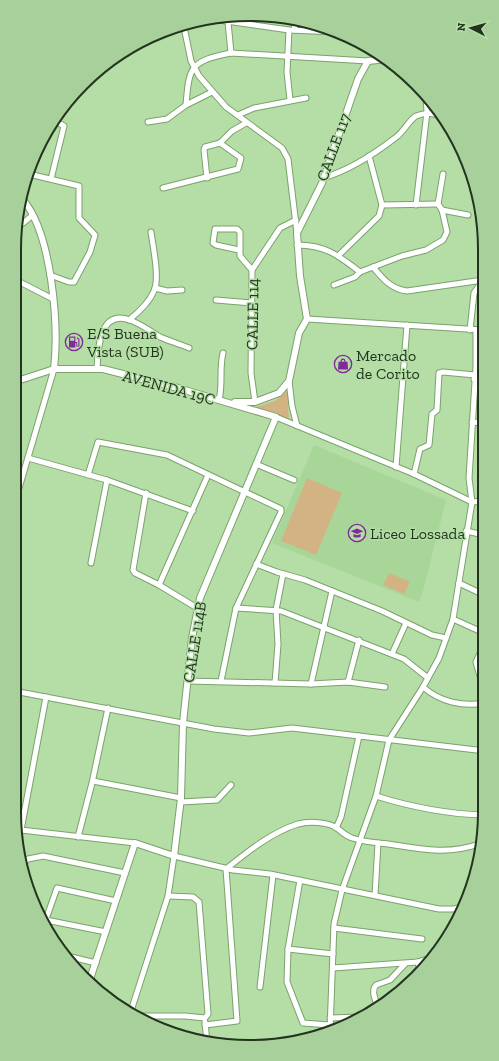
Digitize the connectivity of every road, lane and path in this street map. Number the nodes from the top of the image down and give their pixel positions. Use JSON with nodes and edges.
{"nodes":[{"id":1,"x":228,"y":22,"type":"joint"},
{"id":2,"x":293,"y":25,"type":"edge"},
{"id":3,"x":185,"y":30,"type":"edge"},
{"id":4,"x":292,"y":30,"type":"junction"},
{"id":5,"x":316,"y":31,"type":"edge"},
{"id":6,"x":231,"y":54,"type":"junction"},
{"id":7,"x":288,"y":56,"type":"junction"},
{"id":8,"x":376,"y":60,"type":"edge"},
{"id":9,"x":368,"y":61,"type":"junction"},
{"id":10,"x":194,"y":67,"type":"junction"},
{"id":11,"x":212,"y":92,"type":"junction"},
{"id":12,"x":306,"y":98,"type":"dead end"},
{"id":13,"x":290,"y":100,"type":"junction"},
{"id":14,"x":186,"y":105,"type":"junction"},
{"id":15,"x":427,"y":105,"type":"edge"},
{"id":16,"x":427,"y":112,"type":"junction"},
{"id":17,"x":434,"y":114,"type":"edge"},
{"id":18,"x":238,"y":115,"type":"junction"},
{"id":19,"x":148,"y":122,"type":"dead end"},
{"id":20,"x":246,"y":123,"type":"junction"},
{"id":21,"x":60,"y":124,"type":"edge"},
{"id":22,"x":220,"y":143,"type":"junction"},
{"id":23,"x":369,"y":156,"type":"junction"},
{"id":24,"x":443,"y":174,"type":"dead end"},
{"id":25,"x":33,"y":175,"type":"edge"},
{"id":26,"x":207,"y":178,"type":"junction"},
{"id":27,"x":323,"y":178,"type":"junction"},
{"id":28,"x":51,"y":179,"type":"junction"},
{"id":29,"x":163,"y":188,"type":"dead end"},
{"id":30,"x":25,"y":203,"type":"edge"},
{"id":31,"x":438,"y":204,"type":"junction"},
{"id":32,"x":382,"y":205,"type":"junction"},
{"id":33,"x":416,"y":205,"type":"junction"},
{"id":34,"x":442,"y":210,"type":"junction"},
{"id":35,"x":468,"y":215,"type":"dead end"},
{"id":36,"x":33,"y":216,"type":"junction"},
{"id":37,"x":296,"y":220,"type":"junction"},
{"id":38,"x":22,"y":224,"type":"edge"},
{"id":39,"x":151,"y":232,"type":"dead end"},
{"id":40,"x":296,"y":233,"type":"junction"},
{"id":41,"x":297,"y":244,"type":"junction"},
{"id":42,"x":239,"y":250,"type":"junction"},
{"id":43,"x":338,"y":256,"type":"junction"},
{"id":44,"x":373,"y":267,"type":"junction"},
{"id":45,"x":252,"y":270,"type":"junction"},
{"id":46,"x":360,"y":272,"type":"junction"},
{"id":47,"x":50,"y":275,"type":"junction"},
{"id":48,"x":478,"y":281,"type":"edge"},
{"id":49,"x":21,"y":283,"type":"edge"},
{"id":50,"x":334,"y":285,"type":"dead end"},
{"id":51,"x":478,"y":287,"type":"edge"},
{"id":52,"x":155,"y":288,"type":"junction"},
{"id":53,"x":182,"y":290,"type":"dead end"},
{"id":54,"x":53,"y":299,"type":"junction"},
{"id":55,"x":216,"y":300,"type":"dead end"},
{"id":56,"x":252,"y":304,"type":"junction"},
{"id":57,"x":307,"y":319,"type":"junction"},
{"id":58,"x":129,"y":320,"type":"junction"},
{"id":59,"x":407,"y":325,"type":"junction"},
{"id":60,"x":473,"y":330,"type":"junction"},
{"id":61,"x":478,"y":330,"type":"edge"},
{"id":62,"x":190,"y":348,"type":"dead end"},
{"id":63,"x":223,"y":353,"type":"dead end"},
{"id":64,"x":54,"y":369,"type":"junction"},
{"id":65,"x":97,"y":369,"type":"junction"},
{"id":66,"x":475,"y":377,"type":"junction"},
{"id":67,"x":478,"y":378,"type":"edge"},
{"id":68,"x":21,"y":380,"type":"edge"},
{"id":69,"x":289,"y":381,"type":"junction"},
{"id":70,"x":219,"y":400,"type":"junction"},
{"id":71,"x":255,"y":402,"type":"junction"},
{"id":72,"x":227,"y":403,"type":"junction"},
{"id":73,"x":276,"y":417,"type":"junction"},
{"id":74,"x":472,"y":422,"type":"junction"},
{"id":75,"x":478,"y":422,"type":"edge"},
{"id":76,"x":297,"y":426,"type":"junction"},
{"id":77,"x":28,"y":458,"type":"junction"},
{"id":78,"x":256,"y":464,"type":"junction"},
{"id":79,"x":396,"y":467,"type":"junction"},
{"id":80,"x":414,"y":474,"type":"junction"},
{"id":81,"x":88,"y":475,"type":"junction"},
{"id":82,"x":208,"y":475,"type":"junction"},
{"id":83,"x":107,"y":480,"type":"junction"},
{"id":84,"x":294,"y":480,"type":"dead end"},
{"id":85,"x":21,"y":482,"type":"edge"},
{"id":86,"x":244,"y":492,"type":"junction"},
{"id":87,"x":146,"y":493,"type":"junction"},
{"id":88,"x":472,"y":502,"type":"junction"},
{"id":89,"x":478,"y":502,"type":"edge"},
{"id":90,"x":193,"y":511,"type":"junction"},
{"id":91,"x":466,"y":531,"type":"junction"},
{"id":92,"x":478,"y":534,"type":"edge"},
{"id":93,"x":91,"y":563,"type":"dead end"},
{"id":94,"x":256,"y":564,"type":"junction"},
{"id":95,"x":282,"y":574,"type":"junction"},
{"id":96,"x":459,"y":583,"type":"junction"},
{"id":97,"x":159,"y":585,"type":"junction"},
{"id":98,"x":332,"y":591,"type":"junction"},
{"id":99,"x":478,"y":592,"type":"edge"},
{"id":100,"x":197,"y":608,"type":"junction"},
{"id":101,"x":236,"y":608,"type":"junction"},
{"id":102,"x":276,"y":610,"type":"junction"},
{"id":103,"x":453,"y":619,"type":"junction"},
{"id":104,"x":406,"y":623,"type":"junction"},
{"id":105,"x":324,"y":626,"type":"junction"},
{"id":106,"x":478,"y":630,"type":"edge"},
{"id":107,"x":446,"y":638,"type":"junction"},
{"id":108,"x":359,"y":640,"type":"junction"},
{"id":109,"x":392,"y":654,"type":"junction"},
{"id":110,"x":478,"y":658,"type":"edge"},
{"id":111,"x":478,"y":669,"type":"edge"},
{"id":112,"x":428,"y":678,"type":"junction"},
{"id":113,"x":188,"y":681,"type":"junction"},
{"id":114,"x":221,"y":681,"type":"junction"},
{"id":115,"x":348,"y":682,"type":"junction"},
{"id":116,"x":275,"y":683,"type":"junction"},
{"id":117,"x":311,"y":684,"type":"junction"},
{"id":118,"x":385,"y":688,"type":"dead end"},
{"id":119,"x":423,"y":688,"type":"junction"},
{"id":120,"x":21,"y":692,"type":"edge"},
{"id":121,"x":46,"y":697,"type":"junction"},
{"id":122,"x":478,"y":704,"type":"edge"},
{"id":123,"x":108,"y":708,"type":"junction"},
{"id":124,"x":183,"y":723,"type":"junction"},
{"id":125,"x":359,"y":736,"type":"junction"},
{"id":126,"x":389,"y":740,"type":"junction"},
{"id":127,"x":478,"y":750,"type":"edge"},
{"id":128,"x":93,"y":781,"type":"junction"},
{"id":129,"x":231,"y":785,"type":"dead end"},
{"id":130,"x":376,"y":796,"type":"junction"},
{"id":131,"x":181,"y":800,"type":"junction"},
{"id":132,"x":478,"y":815,"type":"edge"},
{"id":133,"x":21,"y":821,"type":"edge"},
{"id":134,"x":336,"y":828,"type":"junction"},
{"id":135,"x":22,"y":831,"type":"edge"},
{"id":136,"x":78,"y":837,"type":"junction"},
{"id":137,"x":360,"y":840,"type":"junction"},
{"id":138,"x":135,"y":843,"type":"junction"},
{"id":139,"x":378,"y":843,"type":"junction"},
{"id":140,"x":475,"y":845,"type":"edge"},
{"id":141,"x":174,"y":856,"type":"junction"},
{"id":142,"x":26,"y":861,"type":"edge"},
{"id":143,"x":226,"y":869,"type":"junction"},
{"id":144,"x":125,"y":873,"type":"junction"},
{"id":145,"x":273,"y":875,"type":"junction"},
{"id":146,"x":300,"y":880,"type":"junction"},
{"id":147,"x":342,"y":890,"type":"junction"},
{"id":148,"x":375,"y":895,"type":"junction"},
{"id":149,"x":168,"y":896,"type":"junction"},
{"id":150,"x":116,"y":901,"type":"junction"},
{"id":151,"x":456,"y":908,"type":"edge"},
{"id":152,"x":47,"y":916,"type":"edge"},
{"id":153,"x":50,"y":922,"type":"edge"},
{"id":154,"x":334,"y":928,"type":"junction"},
{"id":155,"x":106,"y":932,"type":"junction"},
{"id":156,"x":422,"y":939,"type":"dead end"},
{"id":157,"x":288,"y":950,"type":"junction"},
{"id":158,"x":333,"y":954,"type":"junction"},
{"id":159,"x":74,"y":958,"type":"edge"},
{"id":160,"x":422,"y":961,"type":"edge"},
{"id":161,"x":418,"y":962,"type":"joint"},
{"id":162,"x":96,"y":963,"type":"junction"},
{"id":163,"x":405,"y":963,"type":"junction"},
{"id":164,"x":333,"y":968,"type":"junction"},
{"id":165,"x":91,"y":976,"type":"edge"},
{"id":166,"x":260,"y":987,"type":"dead end"},
{"id":167,"x":376,"y":1001,"type":"edge"},
{"id":168,"x":133,"y":1008,"type":"edge"},
{"id":169,"x":147,"y":1015,"type":"edge"},
{"id":170,"x":348,"y":1017,"type":"edge"},
{"id":171,"x":205,"y":1018,"type":"junction"},
{"id":172,"x":330,"y":1018,"type":"junction"},
{"id":173,"x":206,"y":1025,"type":"junction"},
{"id":174,"x":330,"y":1026,"type":"edge"},
{"id":175,"x":327,"y":1027,"type":"edge"},
{"id":176,"x":206,"y":1036,"type":"edge"}],
"edges":[{"from":1,"to":4,"type":"street"},
{"from":1,"to":6,"type":"street"},
{"from":2,"to":4,"type":"street"},
{"from":3,"to":10,"type":"street"},
{"from":4,"to":5,"type":"street"},
{"from":4,"to":7,"type":"street"},
{"from":6,"to":7,"type":"street"},
{"from":6,"to":10,"type":"street"},
{"from":7,"to":9,"type":"street"},
{"from":7,"to":13,"type":"street"},
{"from":8,"to":9,"type":"street"},
{"from":9,"to":27,"type":"street","name":"CALLE 117"},
{"from":10,"to":11,"type":"street"},
{"from":10,"to":14,"type":"street"},
{"from":11,"to":14,"type":"street"},
{"from":11,"to":18,"type":"street"},
{"from":12,"to":13,"type":"street"},
{"from":13,"to":18,"type":"street"},
{"from":14,"to":19,"type":"street"},
{"from":15,"to":16,"type":"street"},
{"from":16,"to":17,"type":"street"},
{"from":16,"to":23,"type":"street"},
{"from":16,"to":33,"type":"street"},
{"from":18,"to":20,"type":"street"},
{"from":20,"to":22,"type":"street"},
{"from":20,"to":37,"type":"street"},
{"from":21,"to":28,"type":"street"},
{"from":22,"to":26,"type":"street"},
{"from":22,"to":26,"type":"street"},
{"from":23,"to":27,"type":"street"},
{"from":23,"to":32,"type":"street"},
{"from":24,"to":31,"type":"street"},
{"from":25,"to":28,"type":"street"},
{"from":26,"to":29,"type":"street"},
{"from":27,"to":40,"type":"street","name":"CALLE 117"},
{"from":28,"to":47,"type":"street"},
{"from":30,"to":36,"type":"street"},
{"from":31,"to":33,"type":"street"},
{"from":31,"to":34,"type":"street"},
{"from":32,"to":33,"type":"street"},
{"from":32,"to":43,"type":"street"},
{"from":34,"to":35,"type":"street"},
{"from":34,"to":44,"type":"street"},
{"from":36,"to":38,"type":"street"},
{"from":36,"to":47,"type":"street"},
{"from":37,"to":40,"type":"street"},
{"from":37,"to":45,"type":"street","name":"CALLE 114"},
{"from":39,"to":52,"type":"street"},
{"from":40,"to":41,"type":"street"},
{"from":41,"to":43,"type":"street"},
{"from":41,"to":57,"type":"street"},
{"from":42,"to":42,"type":"street"},
{"from":42,"to":45,"type":"street"},
{"from":43,"to":46,"type":"street"},
{"from":44,"to":46,"type":"street"},
{"from":44,"to":48,"type":"street"},
{"from":45,"to":56,"type":"street","name":"CALLE 114"},
{"from":46,"to":50,"type":"street"},
{"from":47,"to":54,"type":"street"},
{"from":49,"to":54,"type":"street"},
{"from":51,"to":60,"type":"street"},
{"from":52,"to":53,"type":"street"},
{"from":52,"to":58,"type":"street"},
{"from":54,"to":64,"type":"street"},
{"from":55,"to":56,"type":"street"},
{"from":56,"to":71,"type":"street","name":"CALLE 114"},
{"from":57,"to":59,"type":"street"},
{"from":57,"to":69,"type":"street"},
{"from":58,"to":62,"type":"street"},
{"from":58,"to":65,"type":"street"},
{"from":59,"to":60,"type":"street"},
{"from":59,"to":79,"type":"street"},
{"from":60,"to":61,"type":"street"},
{"from":60,"to":66,"type":"street"},
{"from":63,"to":70,"type":"street"},
{"from":64,"to":65,"type":"street","name":"AVENIDA 19C"},
{"from":64,"to":68,"type":"street","name":"AVENIDA 19C"},
{"from":64,"to":77,"type":"street"},
{"from":65,"to":70,"type":"street","name":"AVENIDA 19C"},
{"from":66,"to":67,"type":"street"},
{"from":66,"to":74,"type":"street"},
{"from":66,"to":80,"type":"street"},
{"from":69,"to":71,"type":"street"},
{"from":69,"to":76,"type":"street"},
{"from":70,"to":72,"type":"street","name":"AVENIDA 19C"},
{"from":71,"to":72,"type":"street"},
{"from":72,"to":73,"type":"street","name":"AVENIDA 19C"},
{"from":73,"to":76,"type":"street"},
{"from":73,"to":78,"type":"street","name":"CALLE 114B"},
{"from":74,"to":75,"type":"street"},
{"from":74,"to":88,"type":"street"},
{"from":76,"to":79,"type":"street"},
{"from":77,"to":81,"type":"street"},
{"from":77,"to":85,"type":"street"},
{"from":78,"to":84,"type":"street"},
{"from":78,"to":86,"type":"street","name":"CALLE 114B"},
{"from":79,"to":80,"type":"street"},
{"from":80,"to":88,"type":"street"},
{"from":81,"to":82,"type":"street"},
{"from":81,"to":83,"type":"street"},
{"from":82,"to":86,"type":"street"},
{"from":82,"to":90,"type":"street"},
{"from":83,"to":87,"type":"street"},
{"from":83,"to":93,"type":"street"},
{"from":86,"to":94,"type":"street"},
{"from":86,"to":100,"type":"street","name":"CALLE 114B"},
{"from":87,"to":90,"type":"street"},
{"from":87,"to":97,"type":"street"},
{"from":88,"to":89,"type":"street"},
{"from":88,"to":91,"type":"street"},
{"from":90,"to":97,"type":"street"},
{"from":91,"to":92,"type":"street"},
{"from":91,"to":96,"type":"street"},
{"from":94,"to":95,"type":"street"},
{"from":94,"to":101,"type":"street"},
{"from":95,"to":98,"type":"street"},
{"from":95,"to":102,"type":"street"},
{"from":96,"to":99,"type":"street"},
{"from":96,"to":103,"type":"street"},
{"from":97,"to":100,"type":"street"},
{"from":98,"to":104,"type":"street"},
{"from":98,"to":105,"type":"street"},
{"from":100,"to":113,"type":"street","name":"CALLE 114B"},
{"from":101,"to":102,"type":"street"},
{"from":101,"to":114,"type":"street"},
{"from":102,"to":105,"type":"street"},
{"from":102,"to":116,"type":"street"},
{"from":103,"to":106,"type":"street"},
{"from":103,"to":107,"type":"street"},
{"from":104,"to":107,"type":"street"},
{"from":104,"to":109,"type":"street"},
{"from":105,"to":108,"type":"street"},
{"from":105,"to":117,"type":"street"},
{"from":107,"to":112,"type":"street"},
{"from":108,"to":109,"type":"street"},
{"from":108,"to":115,"type":"street"},
{"from":109,"to":112,"type":"street"},
{"from":110,"to":111,"type":"street"},
{"from":112,"to":119,"type":"street"},
{"from":113,"to":114,"type":"street"},
{"from":113,"to":124,"type":"street","name":"CALLE 114B"},
{"from":114,"to":116,"type":"street"},
{"from":115,"to":117,"type":"street"},
{"from":115,"to":118,"type":"street"},
{"from":116,"to":117,"type":"street"},
{"from":119,"to":122,"type":"street"},
{"from":119,"to":126,"type":"street"},
{"from":120,"to":121,"type":"street"},
{"from":121,"to":123,"type":"street"},
{"from":121,"to":133,"type":"street"},
{"from":123,"to":124,"type":"street"},
{"from":123,"to":128,"type":"street"},
{"from":124,"to":125,"type":"street"},
{"from":124,"to":131,"type":"street","name":"CALLE 114B"},
{"from":125,"to":126,"type":"street"},
{"from":125,"to":134,"type":"street"},
{"from":126,"to":127,"type":"street"},
{"from":126,"to":130,"type":"street"},
{"from":128,"to":131,"type":"street"},
{"from":128,"to":136,"type":"street"},
{"from":129,"to":131,"type":"street"},
{"from":130,"to":132,"type":"street"},
{"from":130,"to":137,"type":"street"},
{"from":131,"to":141,"type":"street","name":"CALLE 114B"},
{"from":134,"to":137,"type":"street"},
{"from":134,"to":143,"type":"street"},
{"from":135,"to":136,"type":"street"},
{"from":136,"to":138,"type":"street"},
{"from":137,"to":139,"type":"street"},
{"from":137,"to":147,"type":"street"},
{"from":138,"to":141,"type":"street"},
{"from":138,"to":144,"type":"street"},
{"from":139,"to":140,"type":"street"},
{"from":139,"to":148,"type":"street"},
{"from":141,"to":143,"type":"street"},
{"from":141,"to":149,"type":"street"},
{"from":142,"to":144,"type":"street"},
{"from":143,"to":145,"type":"street"},
{"from":143,"to":173,"type":"street"},
{"from":144,"to":150,"type":"street"},
{"from":145,"to":146,"type":"street"},
{"from":145,"to":166,"type":"street"},
{"from":146,"to":147,"type":"street"},
{"from":146,"to":157,"type":"street"},
{"from":147,"to":148,"type":"street"},
{"from":147,"to":154,"type":"street"},
{"from":148,"to":151,"type":"street"},
{"from":149,"to":168,"type":"street"},
{"from":149,"to":171,"type":"street"},
{"from":150,"to":152,"type":"street"},
{"from":150,"to":155,"type":"street"},
{"from":153,"to":155,"type":"street"},
{"from":154,"to":156,"type":"street"},
{"from":154,"to":158,"type":"street"},
{"from":155,"to":162,"type":"street"},
{"from":157,"to":158,"type":"street"},
{"from":157,"to":175,"type":"street"},
{"from":158,"to":164,"type":"street"},
{"from":159,"to":162,"type":"street"},
{"from":160,"to":161,"type":"street"},
{"from":161,"to":163,"type":"street"},
{"from":162,"to":165,"type":"street"},
{"from":163,"to":164,"type":"street"},
{"from":163,"to":167,"type":"street"},
{"from":164,"to":172,"type":"street"},
{"from":169,"to":171,"type":"street"},
{"from":170,"to":172,"type":"street"},
{"from":171,"to":173,"type":"street"},
{"from":172,"to":174,"type":"street"},
{"from":173,"to":176,"type":"street"}]}
